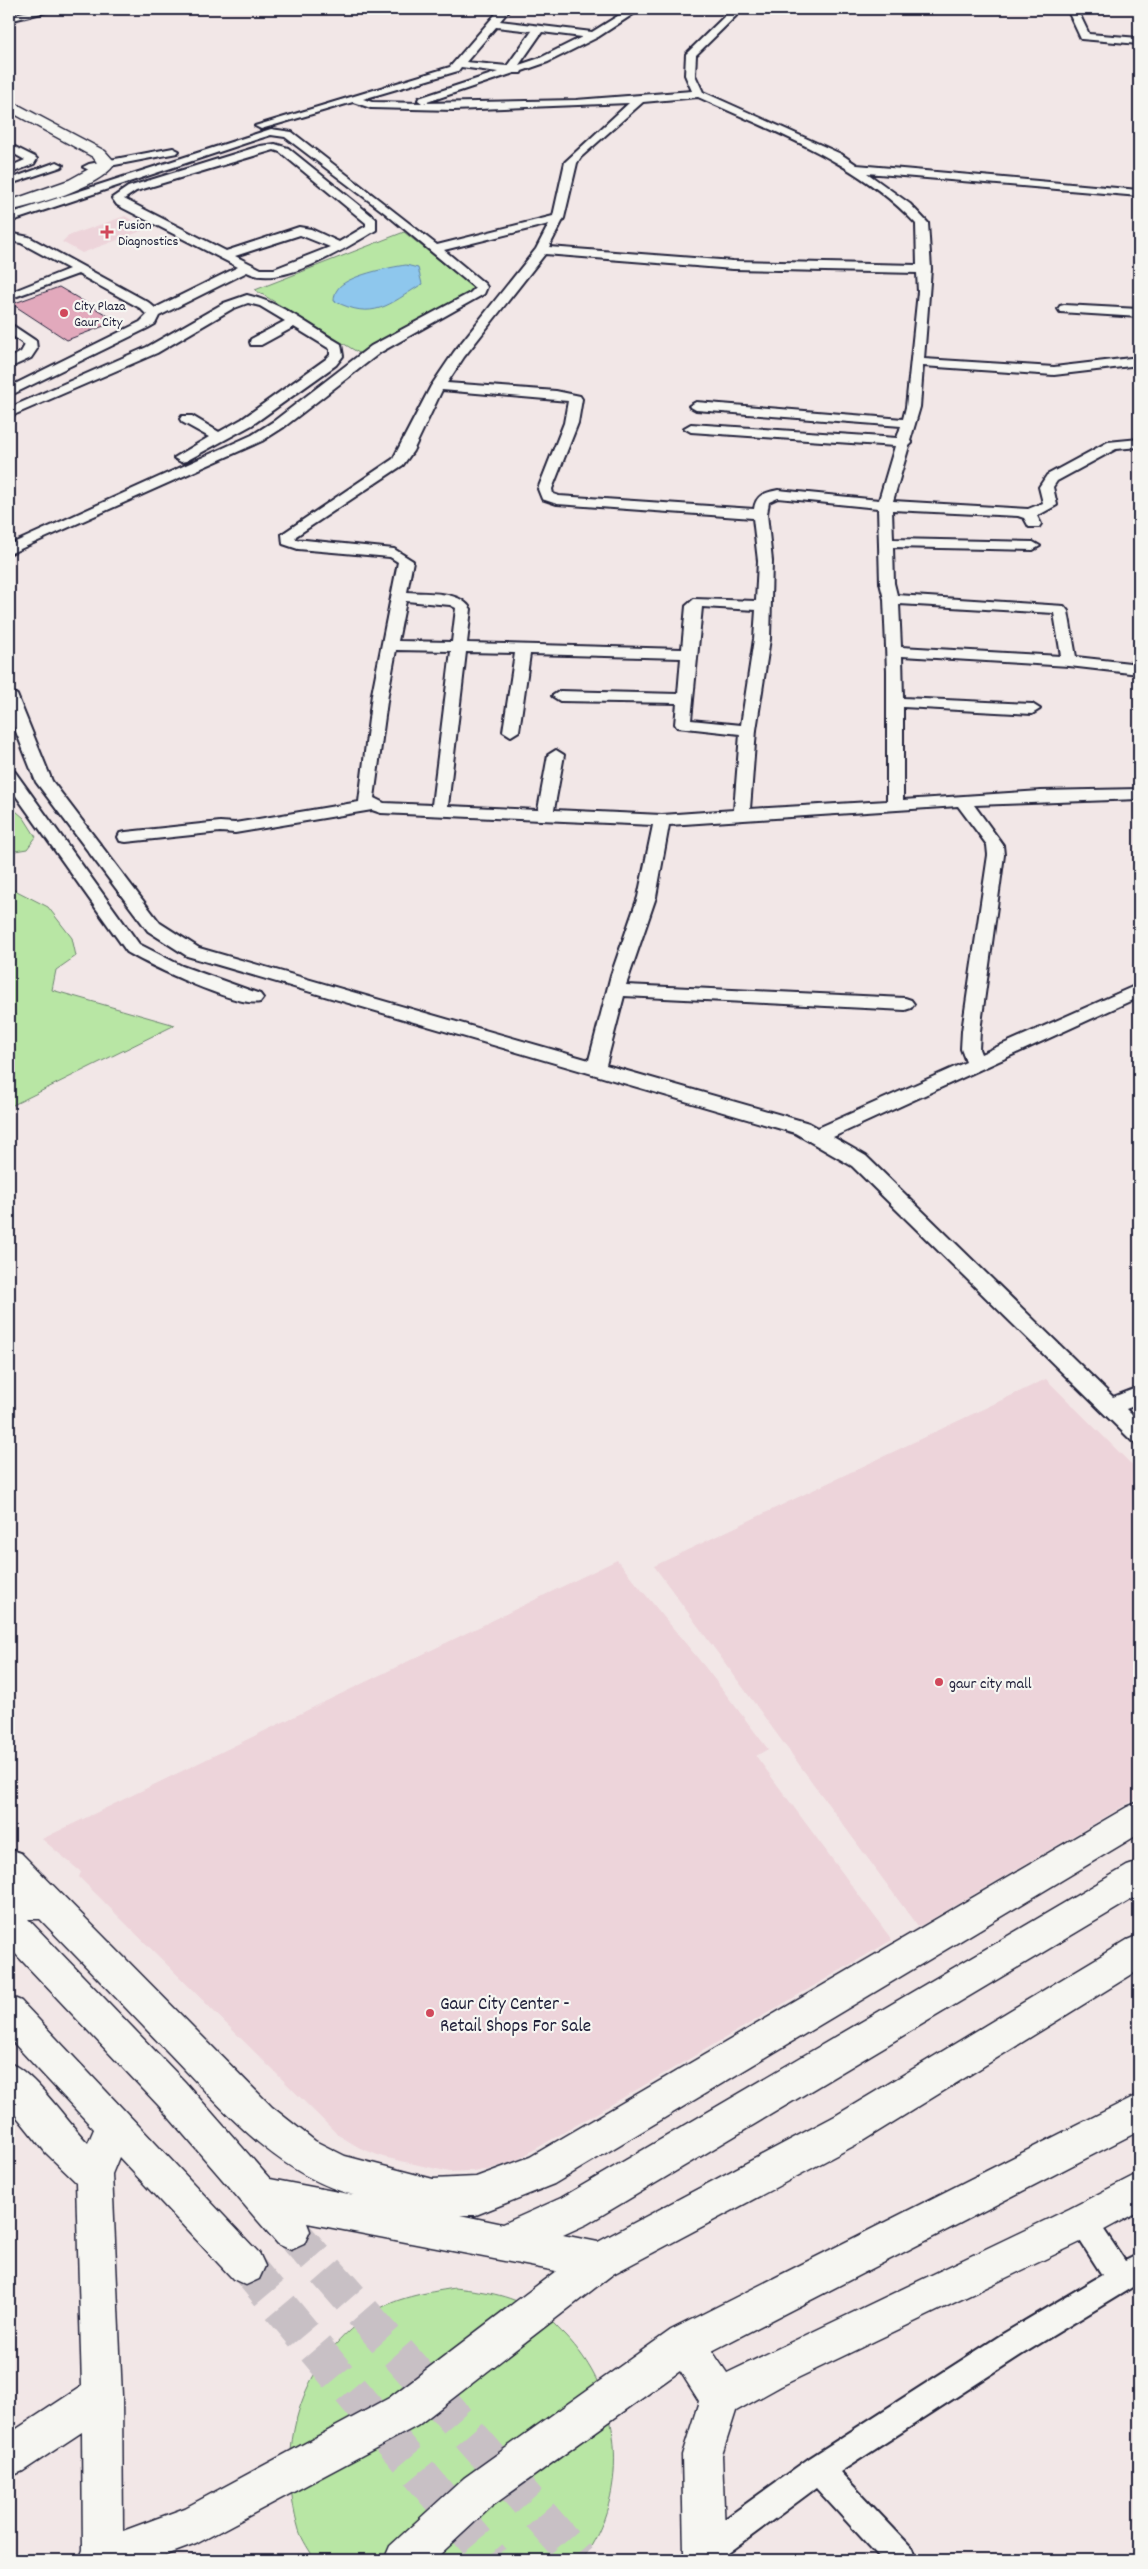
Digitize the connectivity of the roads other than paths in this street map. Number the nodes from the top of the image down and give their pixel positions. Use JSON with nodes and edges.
{"nodes":[{"id":1,"x":53,"y":9,"type":"edge"},
{"id":2,"x":505,"y":9,"type":"edge"},
{"id":3,"x":636,"y":9,"type":"edge"},
{"id":4,"x":738,"y":9,"type":"edge"},
{"id":5,"x":1072,"y":9,"type":"edge"},
{"id":6,"x":9,"y":18,"type":"edge"},
{"id":7,"x":492,"y":23,"type":"junction"},
{"id":8,"x":539,"y":29,"type":"junction"},
{"id":9,"x":594,"y":36,"type":"junction"},
{"id":10,"x":1139,"y":41,"type":"edge"},
{"id":11,"x":458,"y":64,"type":"junction"},
{"id":12,"x":516,"y":71,"type":"junction"},
{"id":13,"x":699,"y":94,"type":"junction"},
{"id":14,"x":352,"y":99,"type":"junction"},
{"id":15,"x":639,"y":100,"type":"junction"},
{"id":16,"x":9,"y":105,"type":"edge"},
{"id":17,"x":406,"y":105,"type":"junction"},
{"id":18,"x":9,"y":116,"type":"edge"},
{"id":19,"x":278,"y":127,"type":"junction"},
{"id":20,"x":9,"y":146,"type":"edge"},
{"id":21,"x":106,"y":165,"type":"junction"},
{"id":22,"x":89,"y":167,"type":"junction"},
{"id":23,"x":854,"y":168,"type":"junction"},
{"id":24,"x":9,"y":171,"type":"edge"},
{"id":25,"x":66,"y":181,"type":"junction"},
{"id":26,"x":9,"y":182,"type":"edge"},
{"id":27,"x":1139,"y":193,"type":"edge"},
{"id":28,"x":9,"y":198,"type":"edge"},
{"id":29,"x":9,"y":206,"type":"edge"},
{"id":30,"x":9,"y":218,"type":"edge"},
{"id":31,"x":558,"y":218,"type":"junction"},
{"id":32,"x":9,"y":237,"type":"edge"},
{"id":33,"x":25,"y":240,"type":"junction"},
{"id":34,"x":340,"y":247,"type":"junction"},
{"id":35,"x":434,"y":248,"type":"junction"},
{"id":36,"x":542,"y":250,"type":"junction"},
{"id":37,"x":226,"y":255,"type":"junction"},
{"id":38,"x":247,"y":267,"type":"junction"},
{"id":39,"x":79,"y":269,"type":"junction"},
{"id":40,"x":925,"y":269,"type":"junction"},
{"id":41,"x":480,"y":291,"type":"junction"},
{"id":42,"x":11,"y":296,"type":"dead end"},
{"id":43,"x":501,"y":301,"type":"junction"},
{"id":44,"x":1064,"y":309,"type":"dead end"},
{"id":45,"x":1139,"y":313,"type":"edge"},
{"id":46,"x":154,"y":314,"type":"junction"},
{"id":47,"x":295,"y":322,"type":"junction"},
{"id":48,"x":9,"y":327,"type":"edge"},
{"id":49,"x":256,"y":342,"type":"dead end"},
{"id":50,"x":1139,"y":360,"type":"edge"},
{"id":51,"x":917,"y":362,"type":"junction"},
{"id":52,"x":9,"y":364,"type":"edge"},
{"id":53,"x":48,"y":372,"type":"junction"},
{"id":54,"x":72,"y":385,"type":"junction"},
{"id":55,"x":438,"y":386,"type":"junction"},
{"id":56,"x":9,"y":392,"type":"edge"},
{"id":57,"x":696,"y":406,"type":"dead end"},
{"id":58,"x":9,"y":413,"type":"edge"},
{"id":59,"x":187,"y":419,"type":"dead end"},
{"id":60,"x":909,"y":423,"type":"junction"},
{"id":61,"x":691,"y":428,"type":"dead end"},
{"id":62,"x":219,"y":438,"type":"junction"},
{"id":63,"x":905,"y":442,"type":"junction"},
{"id":64,"x":1139,"y":443,"type":"edge"},
{"id":65,"x":886,"y":505,"type":"junction"},
{"id":66,"x":760,"y":514,"type":"junction"},
{"id":67,"x":9,"y":538,"type":"edge"},
{"id":68,"x":886,"y":543,"type":"junction"},
{"id":69,"x":1033,"y":546,"type":"dead end"},
{"id":70,"x":9,"y":550,"type":"edge"},
{"id":71,"x":399,"y":596,"type":"junction"},
{"id":72,"x":890,"y":599,"type":"junction"},
{"id":73,"x":763,"y":606,"type":"junction"},
{"id":74,"x":390,"y":645,"type":"junction"},
{"id":75,"x":459,"y":647,"type":"junction"},
{"id":76,"x":523,"y":649,"type":"junction"},
{"id":77,"x":893,"y":651,"type":"junction"},
{"id":78,"x":690,"y":654,"type":"junction"},
{"id":79,"x":1069,"y":661,"type":"junction"},
{"id":80,"x":1139,"y":669,"type":"edge"},
{"id":81,"x":9,"y":696,"type":"edge"},
{"id":82,"x":560,"y":696,"type":"dead end"},
{"id":83,"x":685,"y":700,"type":"junction"},
{"id":84,"x":895,"y":702,"type":"junction"},
{"id":85,"x":1032,"y":709,"type":"dead end"},
{"id":86,"x":748,"y":730,"type":"junction"},
{"id":87,"x":511,"y":732,"type":"dead end"},
{"id":88,"x":556,"y":755,"type":"dead end"},
{"id":89,"x":9,"y":775,"type":"edge"},
{"id":90,"x":1139,"y":794,"type":"edge"},
{"id":91,"x":962,"y":801,"type":"junction"},
{"id":92,"x":371,"y":805,"type":"junction"},
{"id":93,"x":895,"y":806,"type":"junction"},
{"id":94,"x":439,"y":812,"type":"junction"},
{"id":95,"x":742,"y":813,"type":"junction"},
{"id":96,"x":545,"y":816,"type":"junction"},
{"id":97,"x":662,"y":820,"type":"junction"},
{"id":98,"x":126,"y":837,"type":"dead end"},
{"id":99,"x":618,"y":990,"type":"junction"},
{"id":100,"x":1139,"y":990,"type":"edge"},
{"id":101,"x":254,"y":998,"type":"dead end"},
{"id":102,"x":905,"y":1004,"type":"dead end"},
{"id":103,"x":976,"y":1064,"type":"junction"},
{"id":104,"x":596,"y":1070,"type":"junction"},
{"id":105,"x":818,"y":1136,"type":"junction"},
{"id":106,"x":1139,"y":1395,"type":"edge"},
{"id":107,"x":1111,"y":1407,"type":"junction"},
{"id":108,"x":1139,"y":1435,"type":"edge"},
{"id":109,"x":1139,"y":1817,"type":"edge"},
{"id":110,"x":9,"y":1864,"type":"edge"},
{"id":111,"x":1136,"y":1884,"type":"edge"},
{"id":112,"x":9,"y":1903,"type":"edge"},
{"id":113,"x":48,"y":1904,"type":"junction"},
{"id":114,"x":9,"y":1923,"type":"edge"},
{"id":115,"x":1139,"y":1951,"type":"edge"},
{"id":116,"x":9,"y":2013,"type":"edge"},
{"id":117,"x":9,"y":2080,"type":"edge"},
{"id":118,"x":1139,"y":2112,"type":"edge"},
{"id":119,"x":114,"y":2124,"type":"junction"},
{"id":120,"x":94,"y":2174,"type":"junction"},
{"id":121,"x":1139,"y":2191,"type":"edge"},
{"id":122,"x":261,"y":2196,"type":"junction"},
{"id":123,"x":433,"y":2198,"type":"junction"},
{"id":124,"x":1082,"y":2222,"type":"junction"},
{"id":125,"x":291,"y":2230,"type":"tunnel mouth"},
{"id":126,"x":450,"y":2232,"type":"junction"},
{"id":127,"x":505,"y":2242,"type":"junction"},
{"id":128,"x":600,"y":2261,"type":"junction"},
{"id":129,"x":246,"y":2266,"type":"tunnel mouth"},
{"id":130,"x":1130,"y":2273,"type":"edge"},
{"id":131,"x":686,"y":2344,"type":"junction"},
{"id":132,"x":102,"y":2396,"type":"junction"},
{"id":133,"x":720,"y":2398,"type":"junction"},
{"id":134,"x":9,"y":2457,"type":"edge"},
{"id":135,"x":818,"y":2469,"type":"junction"},
{"id":136,"x":705,"y":2557,"type":"edge"},
{"id":137,"x":101,"y":2559,"type":"edge"},
{"id":138,"x":404,"y":2560,"type":"edge"},
{"id":139,"x":902,"y":2560,"type":"edge"}],
"edges":[{"from":1,"to":6,"type":"street"},
{"from":2,"to":7,"type":"street"},
{"from":3,"to":9,"type":"street"},
{"from":4,"to":13,"type":"street"},
{"from":5,"to":10,"type":"street"},
{"from":7,"to":8,"type":"street"},
{"from":7,"to":11,"type":"street"},
{"from":8,"to":9,"type":"street"},
{"from":8,"to":12,"type":"street"},
{"from":9,"to":12,"type":"street"},
{"from":11,"to":12,"type":"street"},
{"from":11,"to":14,"type":"street"},
{"from":12,"to":17,"type":"street"},
{"from":13,"to":15,"type":"street"},
{"from":13,"to":23,"type":"street"},
{"from":14,"to":17,"type":"street"},
{"from":14,"to":19,"type":"street"},
{"from":15,"to":17,"type":"street"},
{"from":15,"to":31,"type":"street"},
{"from":16,"to":21,"type":"street"},
{"from":18,"to":22,"type":"street"},
{"from":19,"to":21,"type":"street"},
{"from":19,"to":25,"type":"street"},
{"from":19,"to":35,"type":"street"},
{"from":20,"to":24,"type":"street"},
{"from":21,"to":22,"type":"street"},
{"from":21,"to":25,"type":"street"},
{"from":22,"to":25,"type":"street"},
{"from":23,"to":27,"type":"street"},
{"from":23,"to":40,"type":"street"},
{"from":25,"to":26,"type":"street"},
{"from":25,"to":28,"type":"street"},
{"from":25,"to":29,"type":"street"},
{"from":25,"to":30,"type":"street"},
{"from":30,"to":33,"type":"street"},
{"from":31,"to":35,"type":"street"},
{"from":31,"to":36,"type":"street"},
{"from":32,"to":33,"type":"street"},
{"from":33,"to":39,"type":"street"},
{"from":34,"to":37,"type":"street"},
{"from":34,"to":37,"type":"street"},
{"from":34,"to":38,"type":"street"},
{"from":35,"to":41,"type":"street"},
{"from":36,"to":40,"type":"street"},
{"from":36,"to":43,"type":"street"},
{"from":37,"to":38,"type":"street"},
{"from":38,"to":46,"type":"street"},
{"from":39,"to":42,"type":"street"},
{"from":39,"to":46,"type":"street"},
{"from":40,"to":51,"type":"street"},
{"from":41,"to":43,"type":"street"},
{"from":41,"to":70,"type":"street"},
{"from":43,"to":55,"type":"street"},
{"from":44,"to":45,"type":"street"},
{"from":46,"to":53,"type":"street"},
{"from":47,"to":49,"type":"street"},
{"from":47,"to":54,"type":"street"},
{"from":47,"to":62,"type":"street"},
{"from":48,"to":52,"type":"street"},
{"from":50,"to":51,"type":"street"},
{"from":51,"to":60,"type":"street"},
{"from":53,"to":54,"type":"street"},
{"from":53,"to":56,"type":"street"},
{"from":54,"to":58,"type":"street"},
{"from":55,"to":66,"type":"street"},
{"from":55,"to":71,"type":"street"},
{"from":57,"to":60,"type":"street"},
{"from":59,"to":62,"type":"street"},
{"from":60,"to":63,"type":"street"},
{"from":61,"to":63,"type":"street"},
{"from":62,"to":67,"type":"street"},
{"from":63,"to":65,"type":"street"},
{"from":64,"to":65,"type":"street"},
{"from":65,"to":66,"type":"street"},
{"from":65,"to":68,"type":"street"},
{"from":66,"to":73,"type":"street"},
{"from":68,"to":69,"type":"street"},
{"from":68,"to":72,"type":"street"},
{"from":71,"to":74,"type":"street"},
{"from":71,"to":75,"type":"street"},
{"from":72,"to":77,"type":"street"},
{"from":72,"to":79,"type":"street"},
{"from":73,"to":78,"type":"street"},
{"from":73,"to":86,"type":"street"},
{"from":74,"to":75,"type":"street"},
{"from":74,"to":92,"type":"street"},
{"from":75,"to":76,"type":"street"},
{"from":75,"to":94,"type":"street"},
{"from":76,"to":78,"type":"street"},
{"from":76,"to":87,"type":"street"},
{"from":77,"to":79,"type":"street"},
{"from":77,"to":84,"type":"street"},
{"from":78,"to":83,"type":"street"},
{"from":79,"to":80,"type":"street"},
{"from":81,"to":104,"type":"street"},
{"from":82,"to":83,"type":"street"},
{"from":83,"to":86,"type":"street"},
{"from":84,"to":85,"type":"street"},
{"from":84,"to":93,"type":"street"},
{"from":86,"to":95,"type":"street"},
{"from":88,"to":96,"type":"street"},
{"from":89,"to":101,"type":"street"},
{"from":90,"to":91,"type":"street"},
{"from":91,"to":93,"type":"street"},
{"from":91,"to":103,"type":"street"},
{"from":92,"to":94,"type":"street"},
{"from":92,"to":98,"type":"street"},
{"from":93,"to":95,"type":"street"},
{"from":94,"to":96,"type":"street"},
{"from":95,"to":97,"type":"street"},
{"from":96,"to":97,"type":"street"},
{"from":97,"to":99,"type":"street"},
{"from":99,"to":102,"type":"street"},
{"from":99,"to":104,"type":"street"},
{"from":100,"to":103,"type":"street"},
{"from":103,"to":105,"type":"street"},
{"from":104,"to":105,"type":"street"},
{"from":105,"to":107,"type":"street"},
{"from":106,"to":107,"type":"street"},
{"from":107,"to":108,"type":"street"},
{"from":109,"to":123,"type":"street"},
{"from":110,"to":113,"type":"street"},
{"from":111,"to":127,"type":"street"},
{"from":112,"to":113,"type":"street"},
{"from":113,"to":123,"type":"street"},
{"from":114,"to":122,"type":"street"},
{"from":115,"to":128,"type":"street"},
{"from":116,"to":119,"type":"street"},
{"from":117,"to":120,"type":"street"},
{"from":118,"to":131,"type":"street"},
{"from":119,"to":120,"type":"street"},
{"from":119,"to":129,"type":"street"},
{"from":120,"to":132,"type":"street"},
{"from":121,"to":124,"type":"street"},
{"from":122,"to":125,"type":"street"},
{"from":122,"to":126,"type":"street"},
{"from":123,"to":126,"type":"street"},
{"from":124,"to":130,"type":"street"},
{"from":124,"to":133,"type":"street"},
{"from":126,"to":127,"type":"street"},
{"from":127,"to":128,"type":"street"},
{"from":128,"to":137,"type":"street"},
{"from":130,"to":135,"type":"street"},
{"from":131,"to":133,"type":"street"},
{"from":131,"to":138,"type":"street"},
{"from":132,"to":134,"type":"street"},
{"from":132,"to":137,"type":"street"},
{"from":133,"to":136,"type":"street"},
{"from":135,"to":136,"type":"street"},
{"from":135,"to":139,"type":"street"}]}
